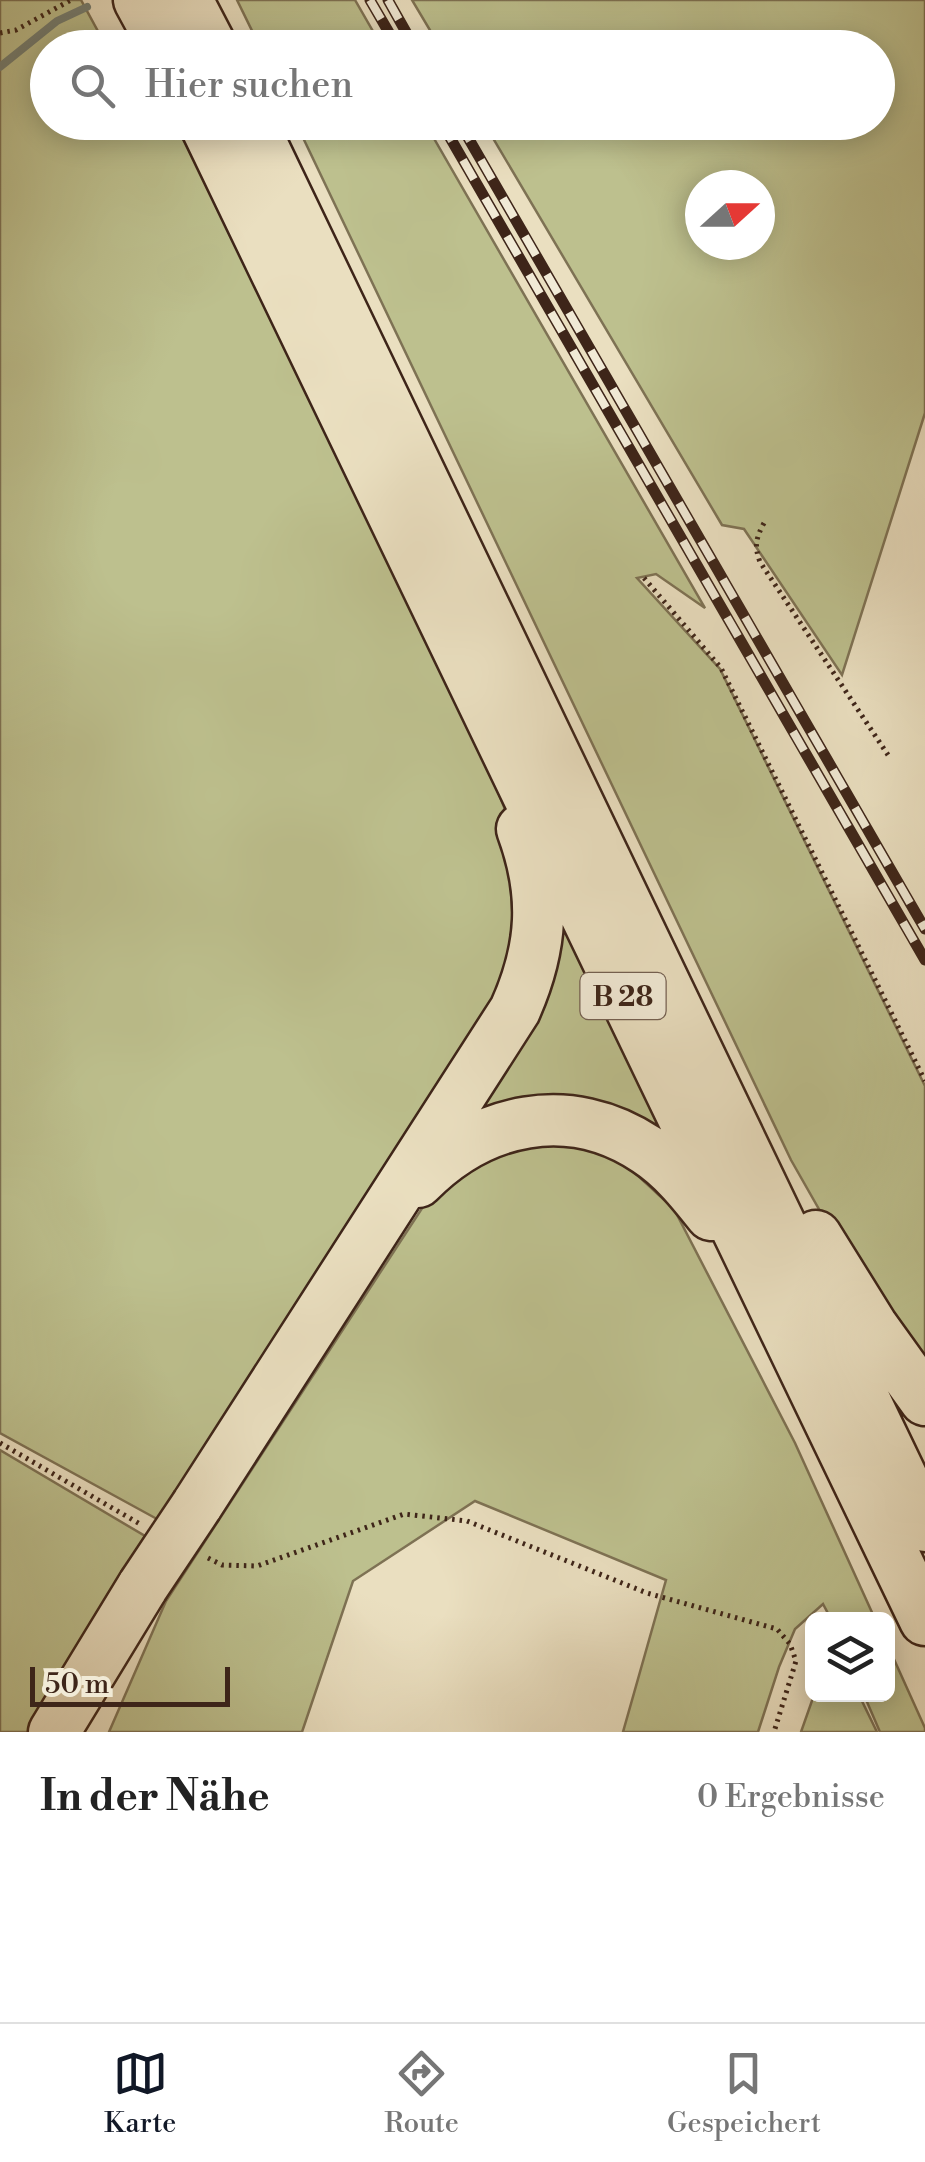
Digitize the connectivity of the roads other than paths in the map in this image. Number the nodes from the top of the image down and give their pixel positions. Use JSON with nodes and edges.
{"nodes":[{"id":1,"x":140,"y":0,"type":"edge"},
{"id":2,"x":187,"y":0,"type":"edge"},
{"id":3,"x":156,"y":30,"type":"edge"},
{"id":4,"x":203,"y":30,"type":"edge"},
{"id":5,"x":213,"y":140,"type":"edge"},
{"id":6,"x":260,"y":140,"type":"edge"},
{"id":7,"x":484,"y":704,"type":"junction"},
{"id":8,"x":701,"y":1062,"type":"junction"},
{"id":9,"x":384,"y":1218,"type":"junction"},
{"id":10,"x":764,"y":1286,"type":"junction"},
{"id":11,"x":925,"y":1400,"type":"edge"},
{"id":12,"x":925,"y":1526,"type":"edge"},
{"id":13,"x":925,"y":1620,"type":"edge"},
{"id":14,"x":104,"y":1651,"type":"junction"},
{"id":15,"x":54,"y":1732,"type":"edge"},
{"id":16,"x":85,"y":1732,"type":"edge"}],
"edges":[{"from":1,"to":3,"type":"highway"},
{"from":2,"to":4,"type":"highway"},
{"from":5,"to":7,"type":"highway","number":"B 28"},
{"from":6,"to":8,"type":"highway","number":"B 28"},
{"from":7,"to":9,"type":"highway"},
{"from":7,"to":10,"type":"highway","number":"B 28"},
{"from":8,"to":11,"type":"highway"},
{"from":8,"to":12,"type":"highway","number":"B 28"},
{"from":9,"to":10,"type":"highway"},
{"from":9,"to":14,"type":"highway","bridge":true},
{"from":10,"to":13,"type":"highway","number":"B 28"},
{"from":14,"to":15,"type":"highway"},
{"from":14,"to":16,"type":"highway"}]}
